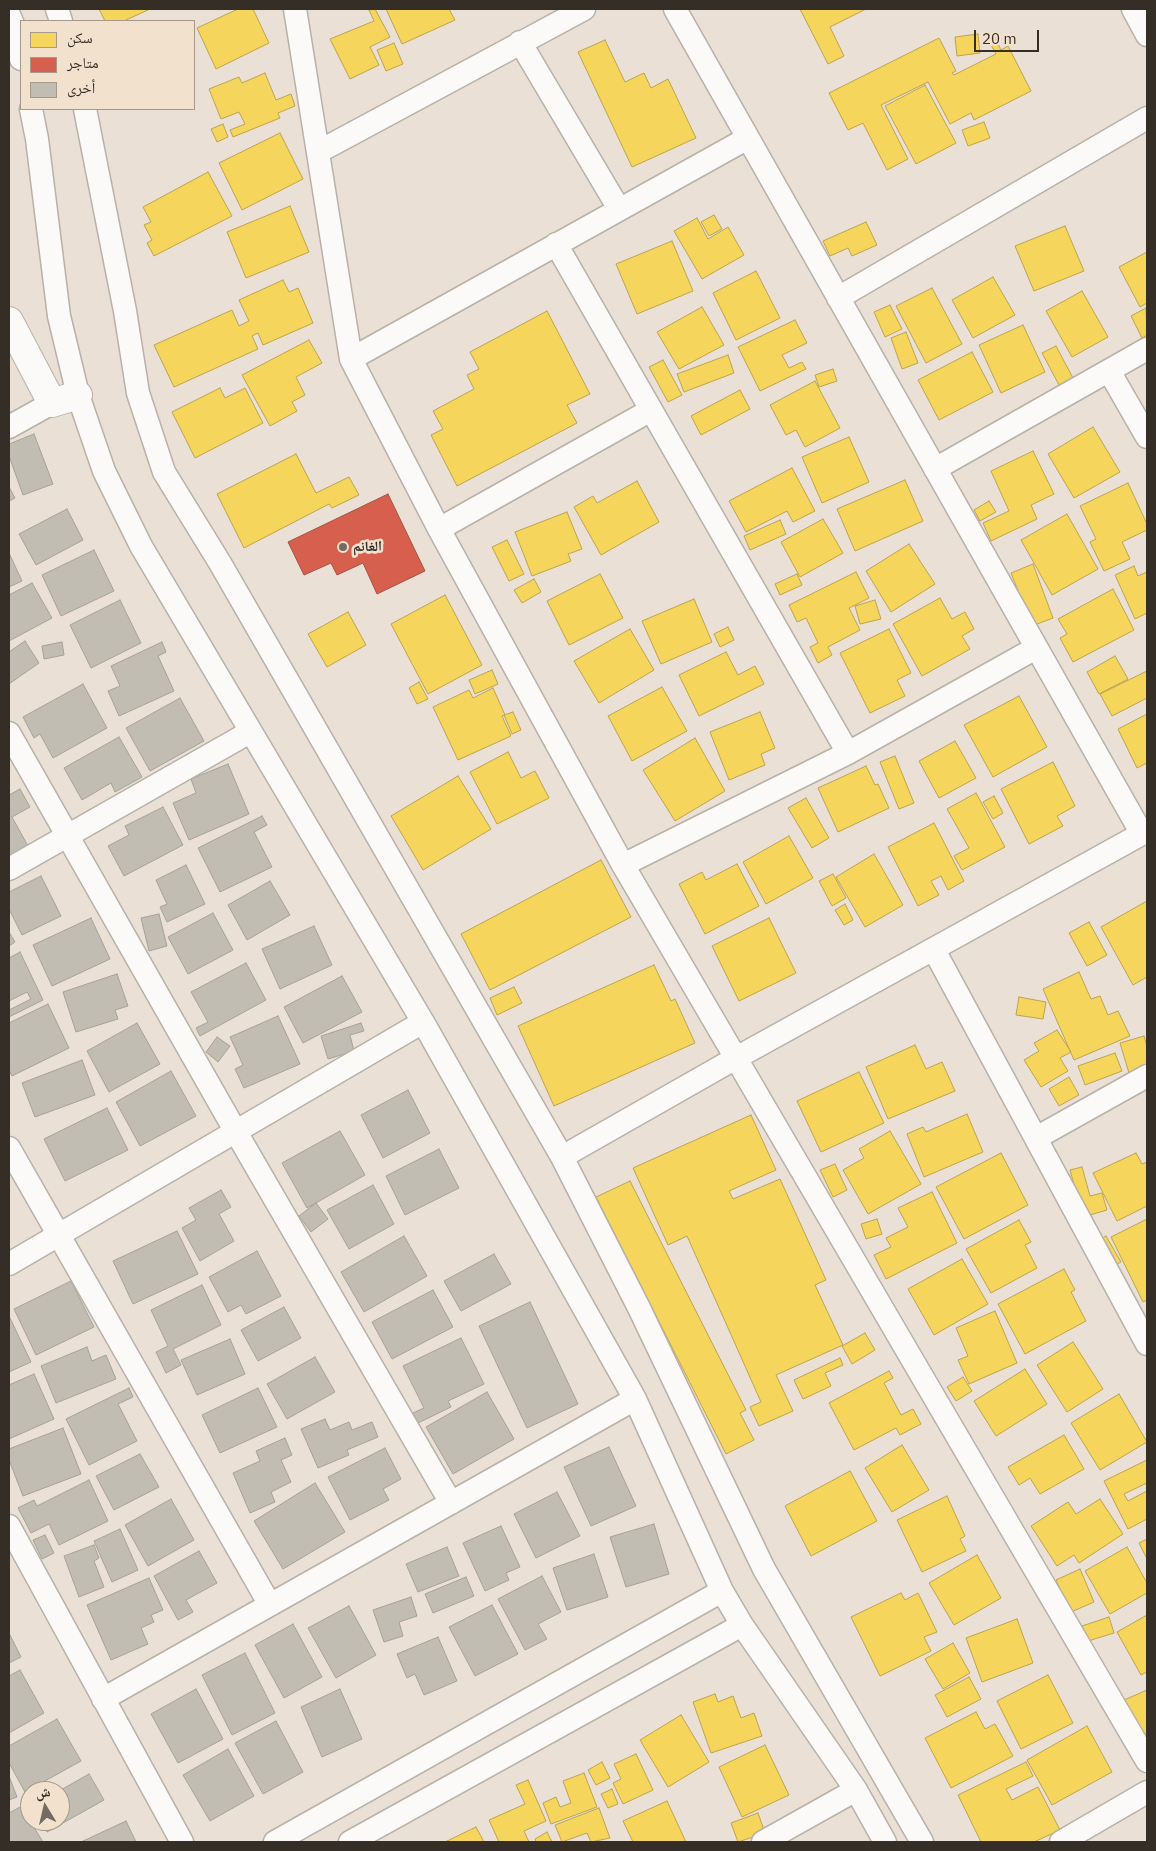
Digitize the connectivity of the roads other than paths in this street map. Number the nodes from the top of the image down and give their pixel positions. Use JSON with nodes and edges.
{"nodes":[{"id":1,"x":296,"y":9,"type":"edge"},
{"id":2,"x":584,"y":9,"type":"edge"},
{"id":3,"x":675,"y":9,"type":"edge"},
{"id":4,"x":1132,"y":9,"type":"edge"},
{"id":5,"x":9,"y":15,"type":"edge"},
{"id":6,"x":1147,"y":35,"type":"edge"},
{"id":7,"x":520,"y":42,"type":"junction"},
{"id":8,"x":20,"y":53,"type":"edge"},
{"id":9,"x":31,"y":110,"type":"edge"},
{"id":10,"x":85,"y":110,"type":"edge"},
{"id":11,"x":1147,"y":118,"type":"edge"},
{"id":12,"x":748,"y":138,"type":"junction"},
{"id":13,"x":318,"y":152,"type":"junction"},
{"id":14,"x":619,"y":209,"type":"junction"},
{"id":15,"x":556,"y":244,"type":"junction"},
{"id":16,"x":838,"y":298,"type":"junction"},
{"id":17,"x":9,"y":321,"type":"edge"},
{"id":18,"x":1147,"y":349,"type":"edge"},
{"id":19,"x":351,"y":359,"type":"junction"},
{"id":20,"x":1109,"y":371,"type":"junction"},
{"id":21,"x":78,"y":395,"type":"junction"},
{"id":22,"x":52,"y":404,"type":"junction"},
{"id":23,"x":651,"y":410,"type":"junction"},
{"id":24,"x":9,"y":427,"type":"edge"},
{"id":25,"x":1147,"y":437,"type":"edge"},
{"id":26,"x":935,"y":469,"type":"junction"},
{"id":27,"x":439,"y":529,"type":"junction"},
{"id":28,"x":1036,"y":648,"type":"junction"},
{"id":29,"x":250,"y":732,"type":"junction"},
{"id":30,"x":9,"y":733,"type":"edge"},
{"id":31,"x":848,"y":753,"type":"junction"},
{"id":32,"x":1145,"y":833,"type":"edge"},
{"id":33,"x":68,"y":836,"type":"junction"},
{"id":34,"x":623,"y":865,"type":"junction"},
{"id":35,"x":9,"y":869,"type":"edge"},
{"id":36,"x":934,"y":950,"type":"junction"},
{"id":37,"x":424,"y":1022,"type":"junction"},
{"id":38,"x":736,"y":1058,"type":"junction"},
{"id":39,"x":1147,"y":1076,"type":"edge"},
{"id":40,"x":236,"y":1132,"type":"junction"},
{"id":41,"x":1036,"y":1138,"type":"junction"},
{"id":42,"x":9,"y":1148,"type":"edge"},
{"id":43,"x":562,"y":1157,"type":"junction"},
{"id":44,"x":59,"y":1235,"type":"junction"},
{"id":45,"x":9,"y":1264,"type":"edge"},
{"id":46,"x":1140,"y":1315,"type":"edge"},
{"id":47,"x":1147,"y":1344,"type":"edge"},
{"id":48,"x":635,"y":1399,"type":"junction"},
{"id":49,"x":451,"y":1502,"type":"junction"},
{"id":50,"x":9,"y":1526,"type":"edge"},
{"id":51,"x":722,"y":1591,"type":"junction"},
{"id":52,"x":270,"y":1605,"type":"junction"},
{"id":53,"x":742,"y":1624,"type":"junction"},
{"id":54,"x":104,"y":1699,"type":"junction"},
{"id":55,"x":1147,"y":1762,"type":"edge"},
{"id":56,"x":856,"y":1790,"type":"junction"},
{"id":57,"x":1147,"y":1792,"type":"edge"},
{"id":58,"x":182,"y":1842,"type":"edge"},
{"id":59,"x":275,"y":1842,"type":"edge"},
{"id":60,"x":350,"y":1842,"type":"edge"},
{"id":61,"x":763,"y":1842,"type":"edge"},
{"id":62,"x":885,"y":1842,"type":"edge"},
{"id":63,"x":922,"y":1842,"type":"edge"},
{"id":64,"x":1061,"y":1842,"type":"edge"}],
"edges":[{"from":1,"to":13,"type":"street"},
{"from":2,"to":7,"type":"street"},
{"from":3,"to":12,"type":"street"},
{"from":4,"to":6,"type":"street"},
{"from":5,"to":8,"type":"street"},
{"from":7,"to":13,"type":"street"},
{"from":7,"to":14,"type":"street"},
{"from":9,"to":21,"type":"street"},
{"from":10,"to":43,"type":"street"},
{"from":11,"to":16,"type":"street"},
{"from":12,"to":14,"type":"street"},
{"from":12,"to":16,"type":"street"},
{"from":13,"to":19,"type":"street"},
{"from":14,"to":15,"type":"street"},
{"from":15,"to":19,"type":"street"},
{"from":15,"to":23,"type":"street"},
{"from":16,"to":26,"type":"street"},
{"from":17,"to":22,"type":"main road"},
{"from":18,"to":20,"type":"street"},
{"from":19,"to":27,"type":"street"},
{"from":20,"to":25,"type":"street"},
{"from":20,"to":26,"type":"street"},
{"from":21,"to":22,"type":"main road"},
{"from":21,"to":29,"type":"street"},
{"from":22,"to":24,"type":"street"},
{"from":23,"to":27,"type":"street"},
{"from":23,"to":31,"type":"street"},
{"from":26,"to":28,"type":"street"},
{"from":27,"to":34,"type":"street"},
{"from":28,"to":31,"type":"street"},
{"from":28,"to":32,"type":"street"},
{"from":29,"to":33,"type":"street"},
{"from":29,"to":37,"type":"street"},
{"from":30,"to":33,"type":"street"},
{"from":31,"to":34,"type":"street"},
{"from":32,"to":36,"type":"street"},
{"from":33,"to":35,"type":"street"},
{"from":33,"to":40,"type":"street"},
{"from":34,"to":38,"type":"street"},
{"from":36,"to":38,"type":"street"},
{"from":36,"to":41,"type":"street"},
{"from":37,"to":40,"type":"street"},
{"from":37,"to":48,"type":"street"},
{"from":38,"to":43,"type":"street"},
{"from":38,"to":55,"type":"street"},
{"from":39,"to":41,"type":"street"},
{"from":40,"to":44,"type":"street"},
{"from":40,"to":49,"type":"street"},
{"from":41,"to":46,"type":"street"},
{"from":42,"to":44,"type":"street"},
{"from":43,"to":63,"type":"street"},
{"from":44,"to":45,"type":"street"},
{"from":44,"to":52,"type":"street"},
{"from":46,"to":47,"type":"street"},
{"from":48,"to":49,"type":"street"},
{"from":48,"to":51,"type":"street"},
{"from":49,"to":52,"type":"street"},
{"from":50,"to":54,"type":"street"},
{"from":51,"to":53,"type":"street"},
{"from":51,"to":59,"type":"street"},
{"from":52,"to":54,"type":"street"},
{"from":53,"to":56,"type":"street"},
{"from":53,"to":60,"type":"street"},
{"from":54,"to":58,"type":"street"},
{"from":56,"to":61,"type":"street"},
{"from":56,"to":62,"type":"street"},
{"from":57,"to":64,"type":"street"}]}
